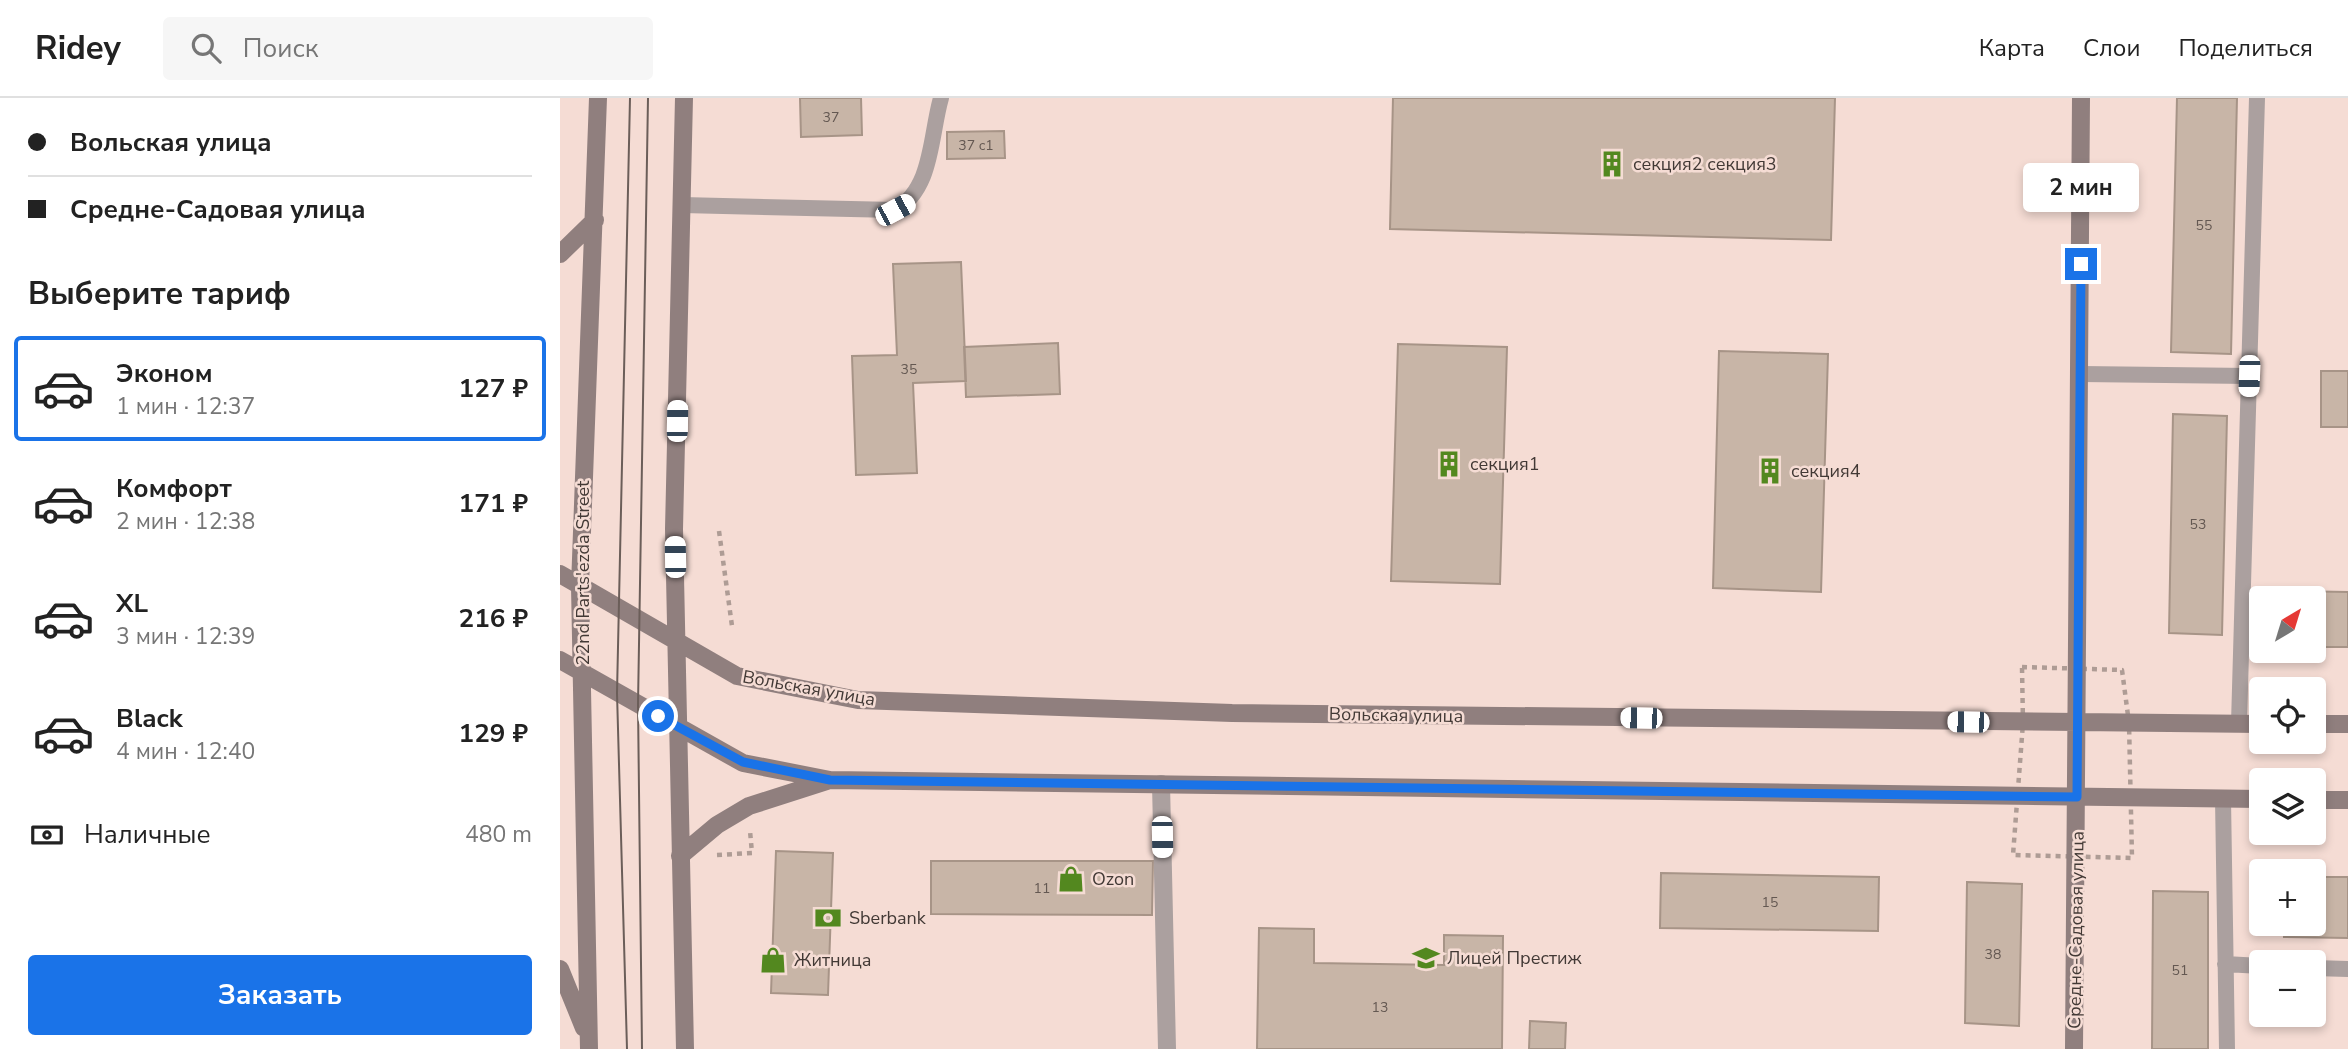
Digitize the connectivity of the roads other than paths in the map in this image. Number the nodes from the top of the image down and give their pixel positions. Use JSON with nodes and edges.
{"nodes":[{"id":1,"x":598,"y":98,"type":"edge"},
{"id":2,"x":684,"y":98,"type":"edge"},
{"id":3,"x":941,"y":98,"type":"edge"},
{"id":4,"x":2081,"y":98,"type":"edge"},
{"id":5,"x":2257,"y":98,"type":"edge"},
{"id":6,"x":682,"y":205,"type":"junction"},
{"id":7,"x":595,"y":220,"type":"junction"},
{"id":8,"x":560,"y":254,"type":"edge"},
{"id":9,"x":2081,"y":374,"type":"junction"},
{"id":10,"x":2249,"y":376,"type":"junction"},
{"id":11,"x":560,"y":574,"type":"edge"},
{"id":12,"x":580,"y":586,"type":"junction"},
{"id":13,"x":676,"y":641,"type":"junction"},
{"id":14,"x":560,"y":660,"type":"edge"},
{"id":15,"x":582,"y":673,"type":"junction"},
{"id":16,"x":2076,"y":723,"type":"junction"},
{"id":17,"x":2239,"y":723,"type":"junction"},
{"id":18,"x":2249,"y":723,"type":"edge"},
{"id":19,"x":2326,"y":724,"type":"edge"},
{"id":20,"x":2348,"y":724,"type":"edge"},
{"id":21,"x":678,"y":727,"type":"junction"},
{"id":22,"x":830,"y":780,"type":"junction"},
{"id":23,"x":1161,"y":785,"type":"junction"},
{"id":24,"x":2077,"y":797,"type":"junction"},
{"id":25,"x":2223,"y":799,"type":"junction"},
{"id":26,"x":2249,"y":799,"type":"edge"},
{"id":27,"x":2326,"y":800,"type":"edge"},
{"id":28,"x":2348,"y":800,"type":"edge"},
{"id":29,"x":680,"y":856,"type":"junction"},
{"id":30,"x":2225,"y":964,"type":"junction"},
{"id":31,"x":2249,"y":965,"type":"edge"},
{"id":32,"x":2326,"y":968,"type":"edge"},
{"id":33,"x":2348,"y":969,"type":"edge"},
{"id":34,"x":560,"y":970,"type":"edge"},
{"id":35,"x":589,"y":1043,"type":"edge"},
{"id":36,"x":685,"y":1049,"type":"edge"},
{"id":37,"x":1167,"y":1049,"type":"edge"},
{"id":38,"x":2074,"y":1049,"type":"edge"},
{"id":39,"x":2227,"y":1049,"type":"edge"}],
"edges":[{"from":1,"to":7,"type":"main road","name":"22nd Parts'ezda Street"},
{"from":2,"to":6,"type":"main road"},
{"from":3,"to":6,"type":"lane"},
{"from":4,"to":9,"type":"main road","name":"Средне-Садовая улица"},
{"from":5,"to":10,"type":"lane"},
{"from":6,"to":13,"type":"main road"},
{"from":7,"to":8,"type":"main road"},
{"from":7,"to":12,"type":"main road","name":"22nd Parts'ezda Street"},
{"from":9,"to":10,"type":"lane"},
{"from":9,"to":16,"type":"main road","name":"Средне-Садовая улица"},
{"from":10,"to":17,"type":"lane"},
{"from":11,"to":12,"type":"main road","name":"Вольская улица"},
{"from":12,"to":13,"type":"main road","name":"Вольская улица"},
{"from":12,"to":15,"type":"main road","name":"22nd Parts'ezda Street"},
{"from":13,"to":16,"type":"main road","name":"Вольская улица"},
{"from":13,"to":21,"type":"main road"},
{"from":14,"to":15,"type":"main road"},
{"from":15,"to":21,"type":"main road"},
{"from":15,"to":35,"type":"main road","name":"22nd Parts'ezda Street"},
{"from":16,"to":17,"type":"main road","name":"Вольская улица"},
{"from":16,"to":24,"type":"main road","name":"Средне-Садовая улица"},
{"from":17,"to":18,"type":"main road","name":"Вольская улица"},
{"from":19,"to":20,"type":"main road"},
{"from":21,"to":22,"type":"main road"},
{"from":21,"to":29,"type":"main road"},
{"from":22,"to":23,"type":"main road"},
{"from":22,"to":29,"type":"main road"},
{"from":23,"to":24,"type":"main road"},
{"from":23,"to":37,"type":"street"},
{"from":24,"to":25,"type":"main road"},
{"from":24,"to":38,"type":"main road","name":"Средне-Садовая улица"},
{"from":25,"to":26,"type":"main road"},
{"from":25,"to":30,"type":"lane"},
{"from":27,"to":28,"type":"main road"},
{"from":29,"to":36,"type":"main road"},
{"from":30,"to":31,"type":"lane"},
{"from":30,"to":39,"type":"lane"},
{"from":32,"to":33,"type":"lane"},
{"from":34,"to":35,"type":"main road"}]}
